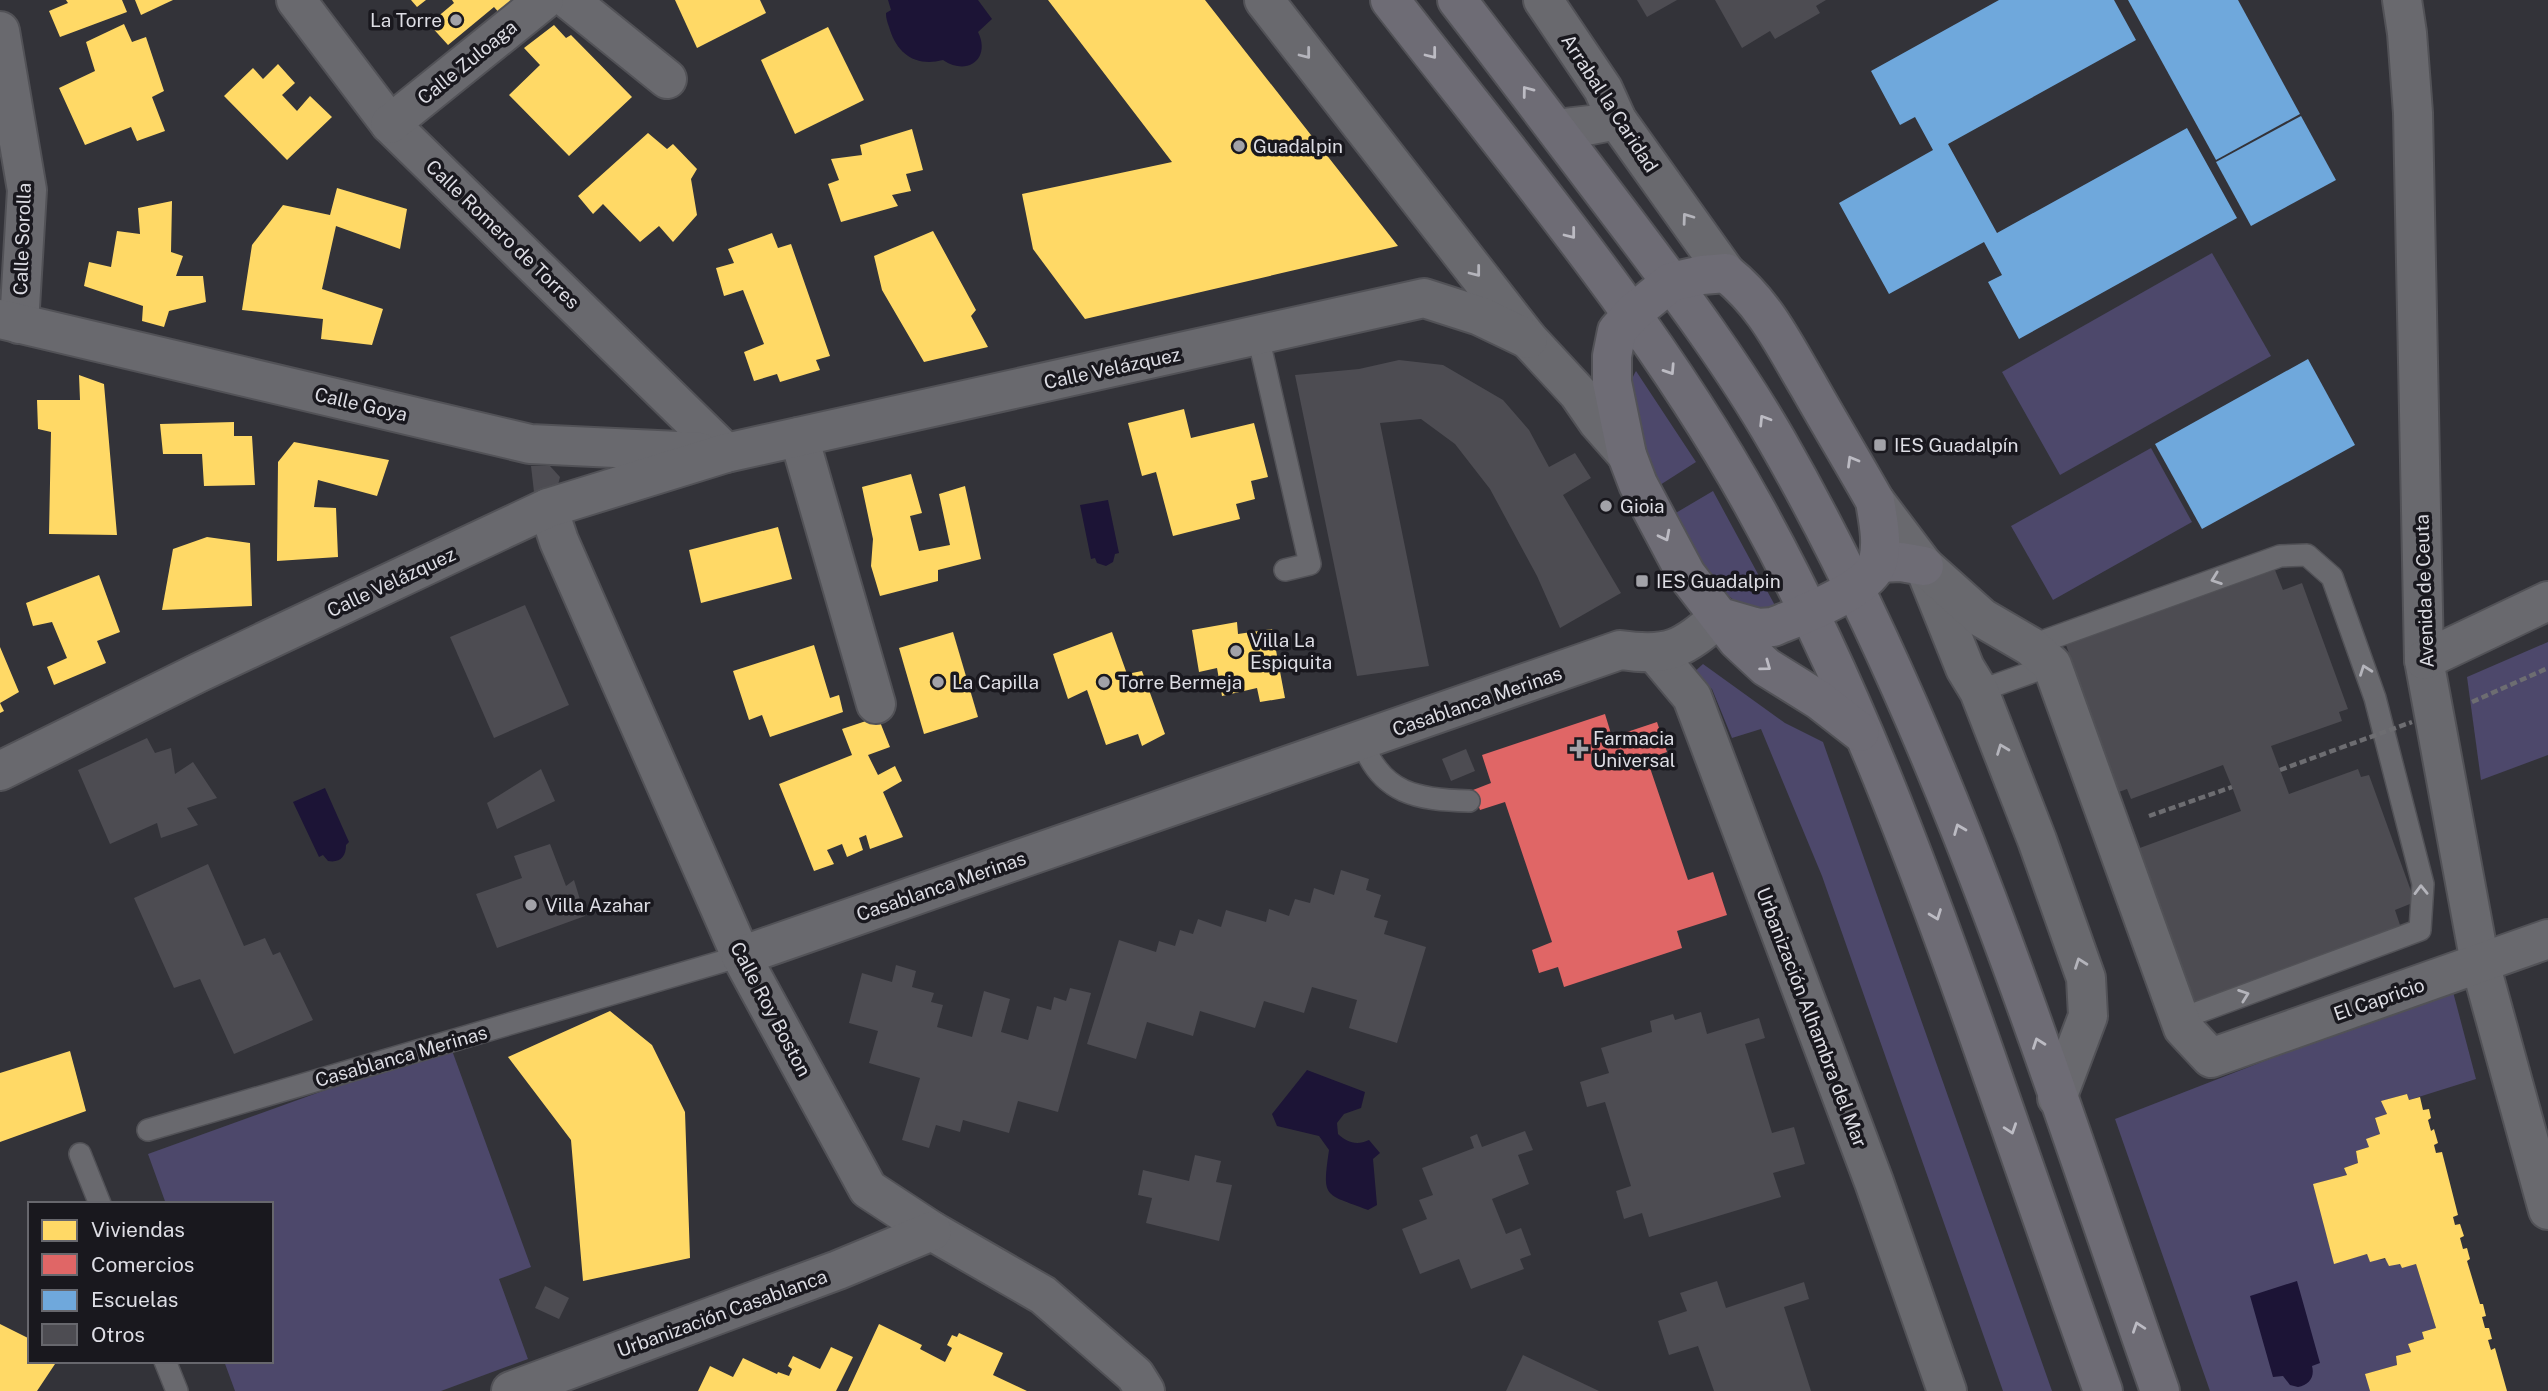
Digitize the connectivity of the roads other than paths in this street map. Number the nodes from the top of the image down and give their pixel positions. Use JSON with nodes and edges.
{"nodes":[{"id":1,"x":296,"y":0,"type":"edge"},
{"id":2,"x":544,"y":0,"type":"edge"},
{"id":3,"x":569,"y":0,"type":"edge"},
{"id":4,"x":1264,"y":0,"type":"edge"},
{"id":5,"x":1390,"y":0,"type":"edge"},
{"id":6,"x":1457,"y":0,"type":"edge"},
{"id":7,"x":1543,"y":0,"type":"edge"},
{"id":8,"x":2402,"y":0,"type":"edge"},
{"id":9,"x":0,"y":31,"type":"edge"},
{"id":10,"x":667,"y":79,"type":"dead end"},
{"id":11,"x":1617,"y":120,"type":"junction"},
{"id":12,"x":390,"y":124,"type":"junction"},
{"id":13,"x":1556,"y":129,"type":"junction"},
{"id":14,"x":1430,"y":213,"type":"junction"},
{"id":15,"x":1726,"y":274,"type":"junction"},
{"id":16,"x":1671,"y":282,"type":"junction"},
{"id":17,"x":1424,"y":298,"type":"junction"},
{"id":18,"x":1633,"y":313,"type":"junction"},
{"id":19,"x":10,"y":321,"type":"edge"},
{"id":20,"x":1258,"y":335,"type":"junction"},
{"id":21,"x":1528,"y":339,"type":"junction"},
{"id":22,"x":799,"y":436,"type":"junction"},
{"id":23,"x":726,"y":453,"type":"junction"},
{"id":24,"x":1627,"y":455,"type":"junction"},
{"id":25,"x":1875,"y":501,"type":"junction"},
{"id":26,"x":548,"y":508,"type":"junction"},
{"id":27,"x":1924,"y":566,"type":"junction"},
{"id":28,"x":1285,"y":570,"type":"dead end"},
{"id":29,"x":1867,"y":575,"type":"junction"},
{"id":30,"x":2548,"y":601,"type":"edge"},
{"id":31,"x":1808,"y":612,"type":"junction"},
{"id":32,"x":1720,"y":617,"type":"junction"},
{"id":33,"x":1656,"y":654,"type":"junction"},
{"id":34,"x":2041,"y":655,"type":"junction"},
{"id":35,"x":2424,"y":660,"type":"junction"},
{"id":36,"x":1979,"y":691,"type":"junction"},
{"id":37,"x":876,"y":704,"type":"dead end"},
{"id":38,"x":1867,"y":737,"type":"junction"},
{"id":39,"x":1362,"y":740,"type":"junction"},
{"id":40,"x":0,"y":771,"type":"edge"},
{"id":41,"x":1469,"y":801,"type":"dead end"},
{"id":42,"x":2548,"y":939,"type":"edge"},
{"id":43,"x":741,"y":956,"type":"junction"},
{"id":44,"x":2480,"y":963,"type":"junction"},
{"id":45,"x":2180,"y":1019,"type":"junction"},
{"id":46,"x":2057,"y":1098,"type":"junction"},
{"id":47,"x":148,"y":1130,"type":"dead end"},
{"id":48,"x":80,"y":1154,"type":"dead end"},
{"id":49,"x":99,"y":1202,"type":"edge"},
{"id":50,"x":2548,"y":1210,"type":"edge"},
{"id":51,"x":932,"y":1231,"type":"junction"},
{"id":52,"x":166,"y":1363,"type":"edge"},
{"id":53,"x":177,"y":1391,"type":"edge"},
{"id":54,"x":510,"y":1391,"type":"edge"},
{"id":55,"x":1145,"y":1391,"type":"edge"},
{"id":56,"x":1947,"y":1391,"type":"edge"},
{"id":57,"x":2102,"y":1391,"type":"edge"},
{"id":58,"x":2160,"y":1391,"type":"edge"}],
"edges":[{"from":1,"to":12,"type":"street","name":"Calle Romero de Torres"},
{"from":2,"to":12,"type":"street","name":"Calle Zuloaga"},
{"from":3,"to":10,"type":"street"},
{"from":4,"to":14,"type":"street","one_way":true},
{"from":5,"to":18,"type":"main road","one_way":true},
{"from":13,"to":6,"type":"main road","one_way":true},
{"from":7,"to":11,"type":"street","name":"Arrabal la Caridad"},
{"from":8,"to":35,"type":"street","name":"Avenida de Ceuta"},
{"from":9,"to":19,"type":"street","name":"Calle Sorolla"},
{"from":11,"to":13,"type":"street"},
{"from":15,"to":11,"type":"street","name":"Arrabal la Caridad","one_way":true},
{"from":12,"to":23,"type":"street","name":"Calle Romero de Torres"},
{"from":13,"to":16,"type":"main road"},
{"from":14,"to":17,"type":"street"},
{"from":14,"to":21,"type":"street","one_way":true},
{"from":15,"to":16,"type":"main road"},
{"from":25,"to":15,"type":"main road","one_way":true},
{"from":16,"to":18,"type":"main road"},
{"from":29,"to":16,"type":"main road","one_way":true},
{"from":17,"to":20,"type":"street","name":"Calle Velázquez"},
{"from":17,"to":21,"type":"street"},
{"from":18,"to":24,"type":"main road"},
{"from":18,"to":31,"type":"main road","one_way":true},
{"from":19,"to":23,"type":"street","name":"Calle Goya"},
{"from":20,"to":22,"type":"street","name":"Calle Velázquez"},
{"from":20,"to":28,"type":"lane"},
{"from":21,"to":24,"type":"street"},
{"from":22,"to":23,"type":"street","name":"Calle Velázquez"},
{"from":22,"to":37,"type":"street"},
{"from":23,"to":26,"type":"street","name":"Calle Velázquez"},
{"from":24,"to":32,"type":"main road","one_way":true},
{"from":25,"to":27,"type":"street"},
{"from":25,"to":29,"type":"main road"},
{"from":26,"to":40,"type":"street","name":"Calle Velázquez"},
{"from":26,"to":43,"type":"street","name":"Calle Roy Boston"},
{"from":27,"to":29,"type":"main road"},
{"from":27,"to":34,"type":"street"},
{"from":27,"to":36,"type":"street"},
{"from":29,"to":31,"type":"main road"},
{"from":46,"to":29,"type":"main road","one_way":true},
{"from":30,"to":35,"type":"street"},
{"from":31,"to":32,"type":"main road"},
{"from":31,"to":38,"type":"main road"},
{"from":32,"to":33,"type":"street","name":"Casablanca Merinas"},
{"from":32,"to":38,"type":"main road","one_way":true},
{"from":33,"to":39,"type":"street","name":"Casablanca Merinas"},
{"from":33,"to":56,"type":"street","name":"Urbanización Alhambra del Mar"},
{"from":34,"to":36,"type":"lane"},
{"from":34,"to":45,"type":"street"},
{"from":45,"to":34,"type":"lane","one_way":true},
{"from":35,"to":44,"type":"street","name":"Avenida de Ceuta"},
{"from":46,"to":36,"type":"street","one_way":true},
{"from":38,"to":57,"type":"main road","one_way":true},
{"from":39,"to":41,"type":"lane"},
{"from":39,"to":43,"type":"street","name":"Casablanca Merinas"},
{"from":42,"to":44,"type":"street","name":"El Capricio"},
{"from":43,"to":47,"type":"lane","name":"Casablanca Merinas"},
{"from":43,"to":51,"type":"street","name":"Calle Roy Boston"},
{"from":44,"to":45,"type":"street","name":"El Capricio"},
{"from":44,"to":50,"type":"street","name":"Avenida de Ceuta"},
{"from":58,"to":46,"type":"main road","one_way":true},
{"from":48,"to":49,"type":"lane"},
{"from":51,"to":54,"type":"street","name":"Urbanización Casablanca"},
{"from":51,"to":55,"type":"street","name":"Calle Roy Boston"},
{"from":52,"to":53,"type":"lane"}]}
